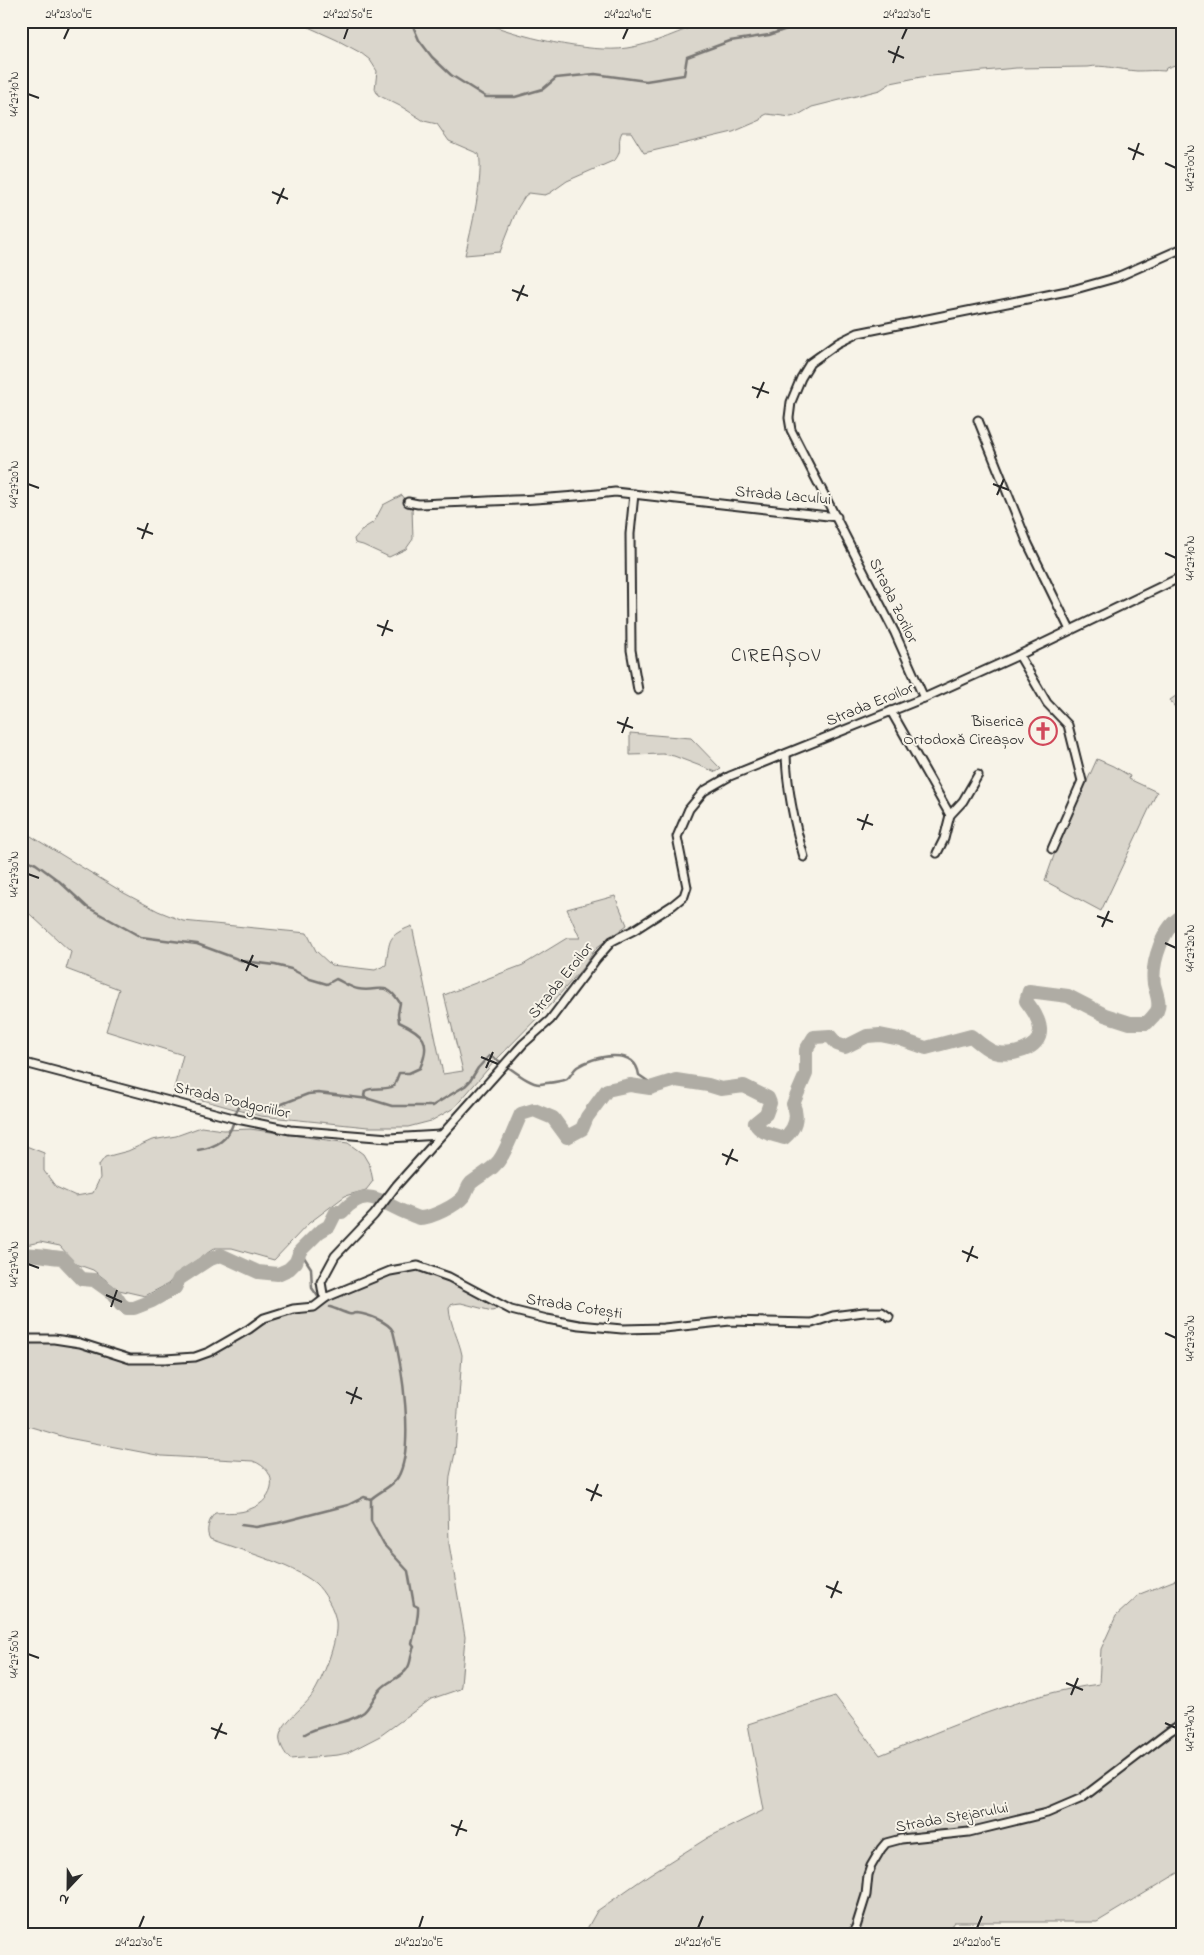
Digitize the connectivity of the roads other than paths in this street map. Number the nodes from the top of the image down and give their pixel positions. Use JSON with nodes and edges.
{"nodes":[{"id":1,"x":1183,"y":248,"type":"edge"},
{"id":2,"x":978,"y":420,"type":"dead end"},
{"id":3,"x":634,"y":494,"type":"junction"},
{"id":4,"x":408,"y":502,"type":"dead end"},
{"id":5,"x":837,"y":517,"type":"junction"},
{"id":6,"x":1182,"y":578,"type":"edge"},
{"id":7,"x":1070,"y":630,"type":"junction"},
{"id":8,"x":1019,"y":655,"type":"junction"},
{"id":9,"x":638,"y":690,"type":"dead end"},
{"id":10,"x":924,"y":698,"type":"junction"},
{"id":11,"x":891,"y":711,"type":"junction"},
{"id":12,"x":786,"y":754,"type":"junction"},
{"id":13,"x":978,"y":775,"type":"dead end"},
{"id":14,"x":950,"y":815,"type":"junction"},
{"id":15,"x":1052,"y":849,"type":"dead end"},
{"id":16,"x":937,"y":853,"type":"dead end"},
{"id":17,"x":804,"y":857,"type":"dead end"},
{"id":18,"x":21,"y":1062,"type":"edge"},
{"id":19,"x":440,"y":1136,"type":"junction"},
{"id":20,"x":327,"y":1297,"type":"junction"},
{"id":21,"x":889,"y":1317,"type":"dead end"},
{"id":22,"x":21,"y":1338,"type":"edge"},
{"id":23,"x":1183,"y":1723,"type":"edge"},
{"id":24,"x":852,"y":1934,"type":"edge"}],
"edges":[{"from":1,"to":5,"type":"street","name":"Strada Lacului"},
{"from":2,"to":7,"type":"street"},
{"from":3,"to":4,"type":"street","name":"Strada Lacului"},
{"from":3,"to":5,"type":"street","name":"Strada Lacului"},
{"from":3,"to":9,"type":"street"},
{"from":5,"to":10,"type":"street","name":"Strada Zorilor"},
{"from":6,"to":7,"type":"street","name":"Strada Eroilor"},
{"from":7,"to":8,"type":"street","name":"Strada Eroilor"},
{"from":8,"to":10,"type":"street","name":"Strada Eroilor"},
{"from":8,"to":15,"type":"street"},
{"from":10,"to":11,"type":"street","name":"Strada Eroilor"},
{"from":11,"to":12,"type":"street","name":"Strada Eroilor"},
{"from":11,"to":14,"type":"street"},
{"from":12,"to":17,"type":"street"},
{"from":12,"to":19,"type":"street","name":"Strada Eroilor"},
{"from":13,"to":14,"type":"street"},
{"from":14,"to":16,"type":"street"},
{"from":18,"to":19,"type":"street","name":"Strada Podgoriilor"},
{"from":19,"to":20,"type":"street","name":"Strada Eroilor"},
{"from":20,"to":21,"type":"street","name":"Strada Cotești"},
{"from":20,"to":22,"type":"street"},
{"from":23,"to":24,"type":"street","name":"Strada Stejarului"}]}
